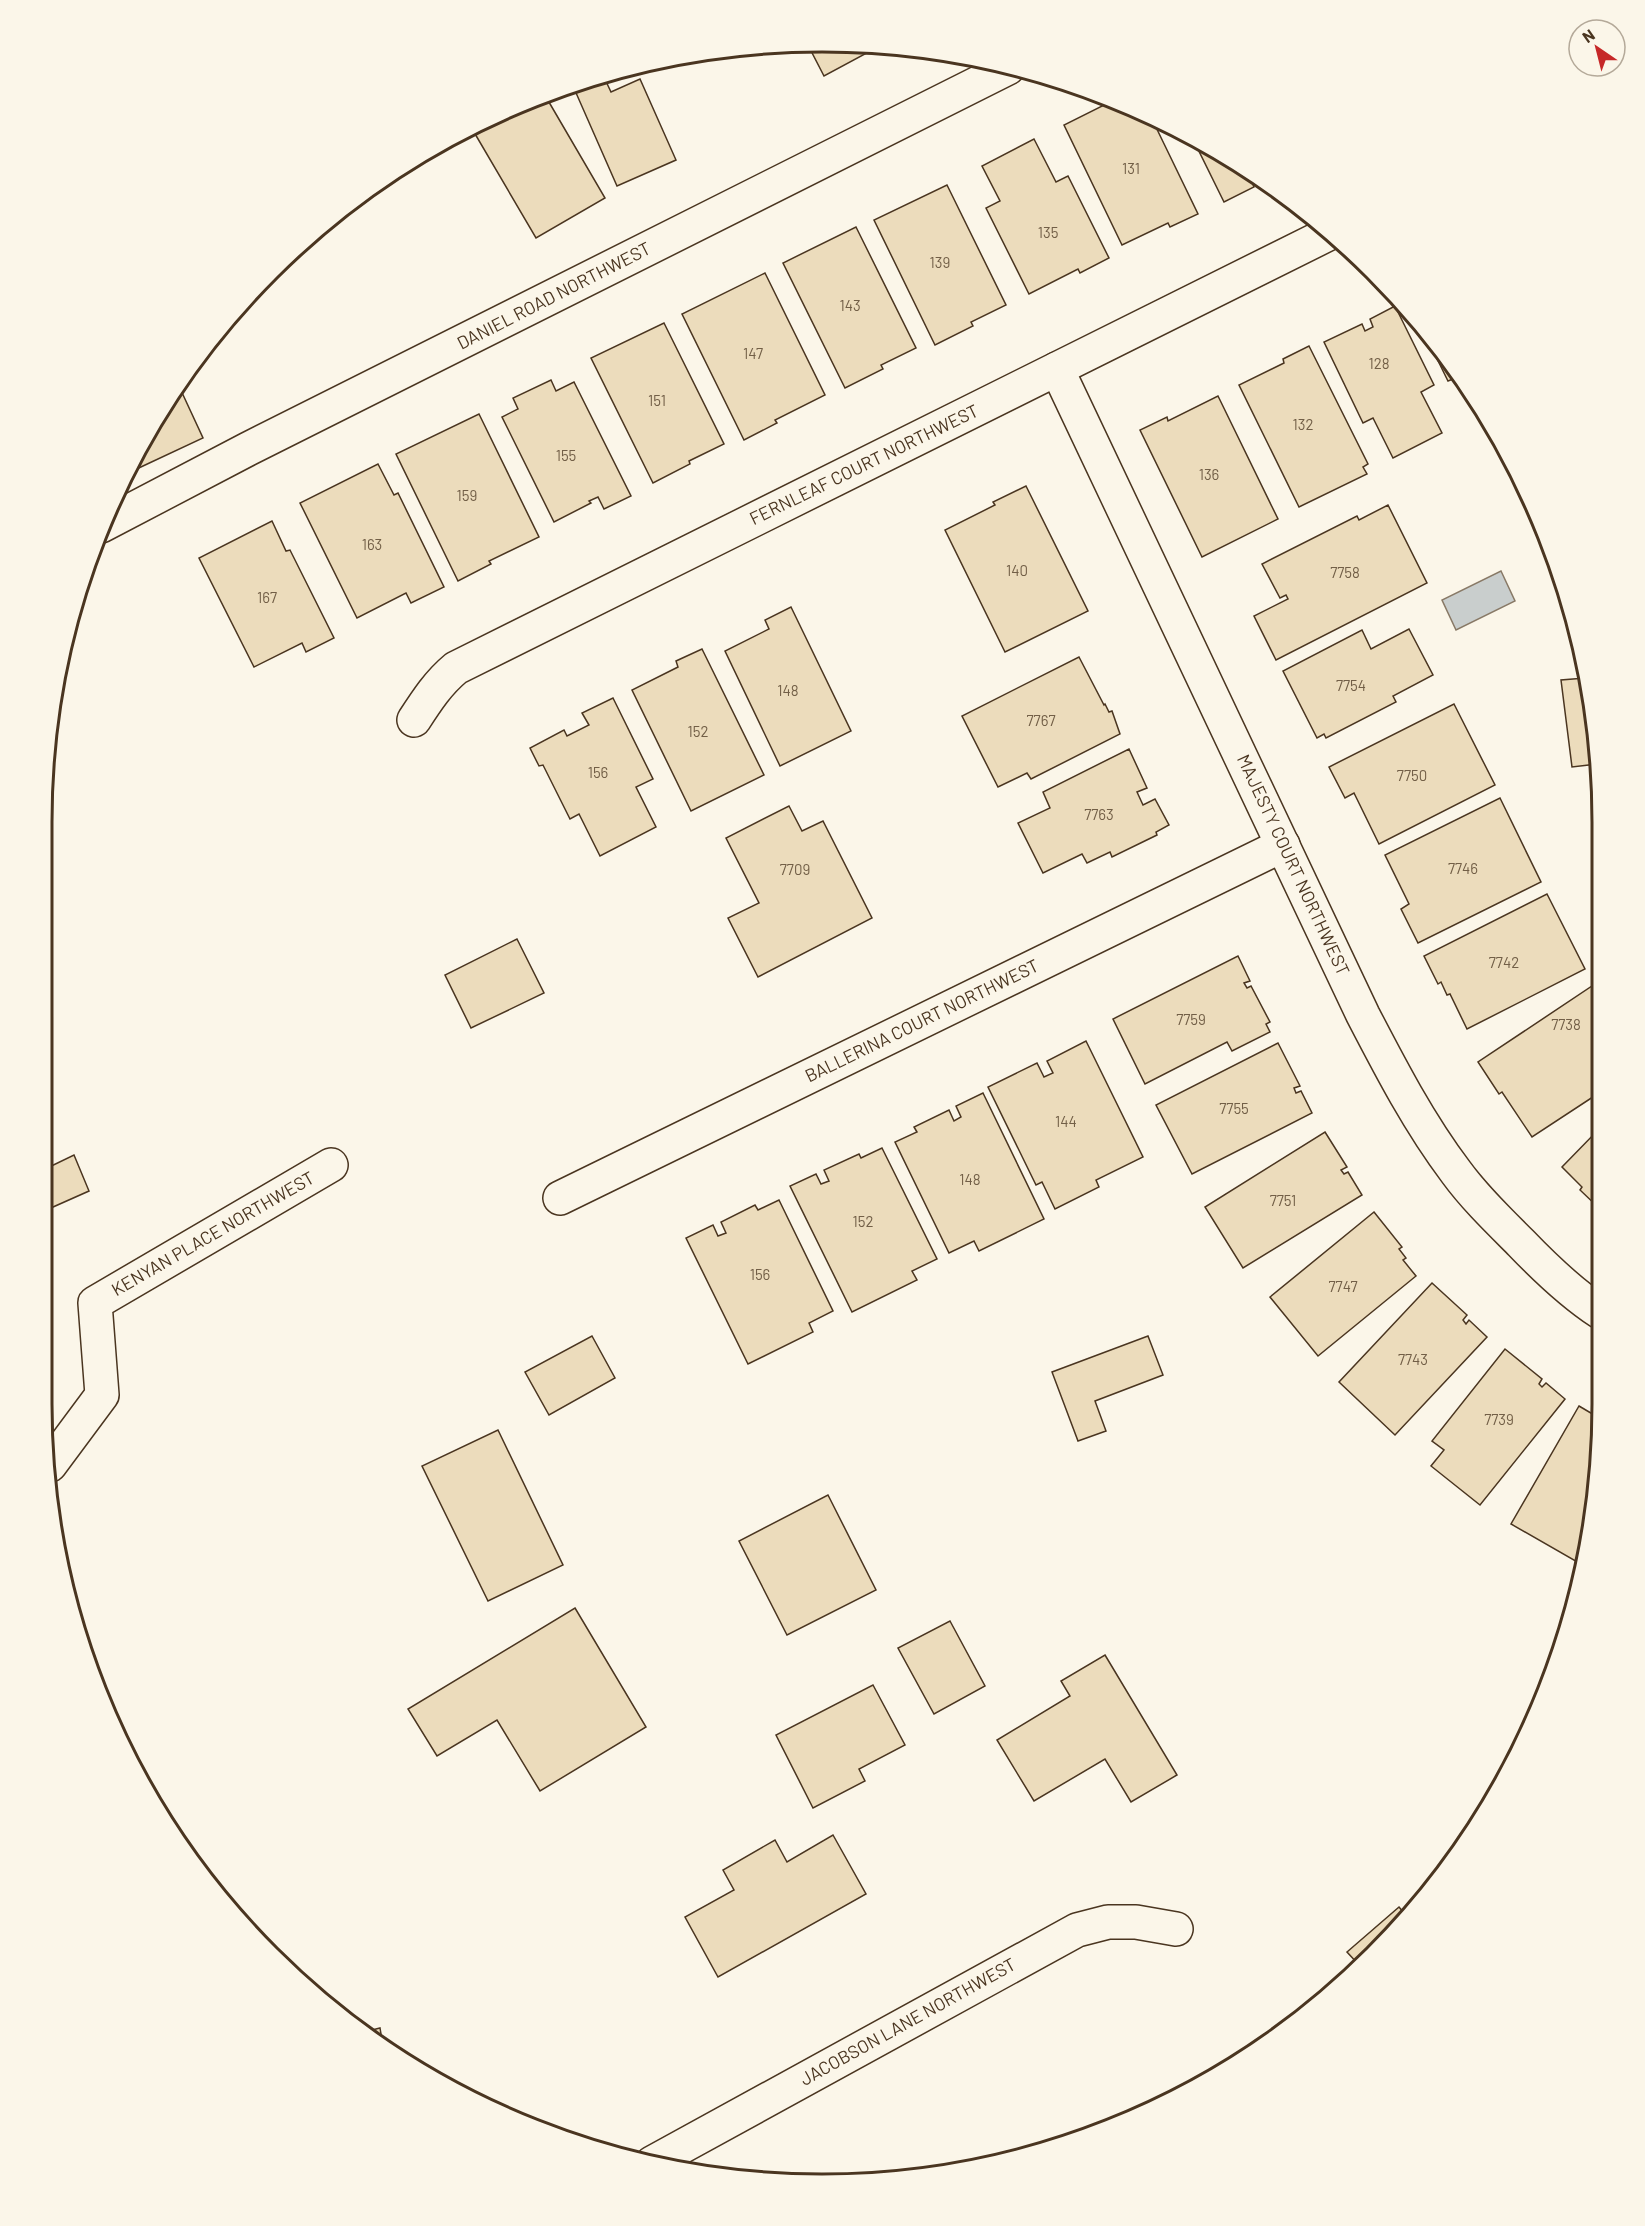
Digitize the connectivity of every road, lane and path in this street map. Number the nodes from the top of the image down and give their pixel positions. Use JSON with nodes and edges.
{"nodes":[{"id":1,"x":998,"y":73,"type":"edge"},
{"id":2,"x":1322,"y":237,"type":"edge"},
{"id":3,"x":1057,"y":369,"type":"junction"},
{"id":4,"x":115,"y":518,"type":"edge"},
{"id":5,"x":414,"y":720,"type":"dead end"},
{"id":6,"x":1284,"y":845,"type":"junction"},
{"id":7,"x":331,"y":1165,"type":"dead end"},
{"id":8,"x":560,"y":1198,"type":"dead end"},
{"id":9,"x":1592,"y":1306,"type":"edge"},
{"id":10,"x":54,"y":1459,"type":"edge"},
{"id":11,"x":1176,"y":1929,"type":"dead end"},
{"id":12,"x":663,"y":2157,"type":"edge"}],
"edges":[{"from":1,"to":4,"type":"street","name":"DANIEL ROAD NORTHWEST"},
{"from":2,"to":3,"type":"street","name":"FERNLEAF COURT NORTHWEST"},
{"from":3,"to":5,"type":"street","name":"FERNLEAF COURT NORTHWEST"},
{"from":3,"to":6,"type":"street","name":"MAJESTY COURT NORTHWEST"},
{"from":6,"to":8,"type":"street","name":"BALLERINA COURT NORTHWEST"},
{"from":6,"to":9,"type":"street","name":"MAJESTY COURT NORTHWEST"},
{"from":7,"to":10,"type":"street","name":"KENYAN PLACE NORTHWEST"},
{"from":11,"to":12,"type":"street","name":"JACOBSON LANE NORTHWEST"}]}
